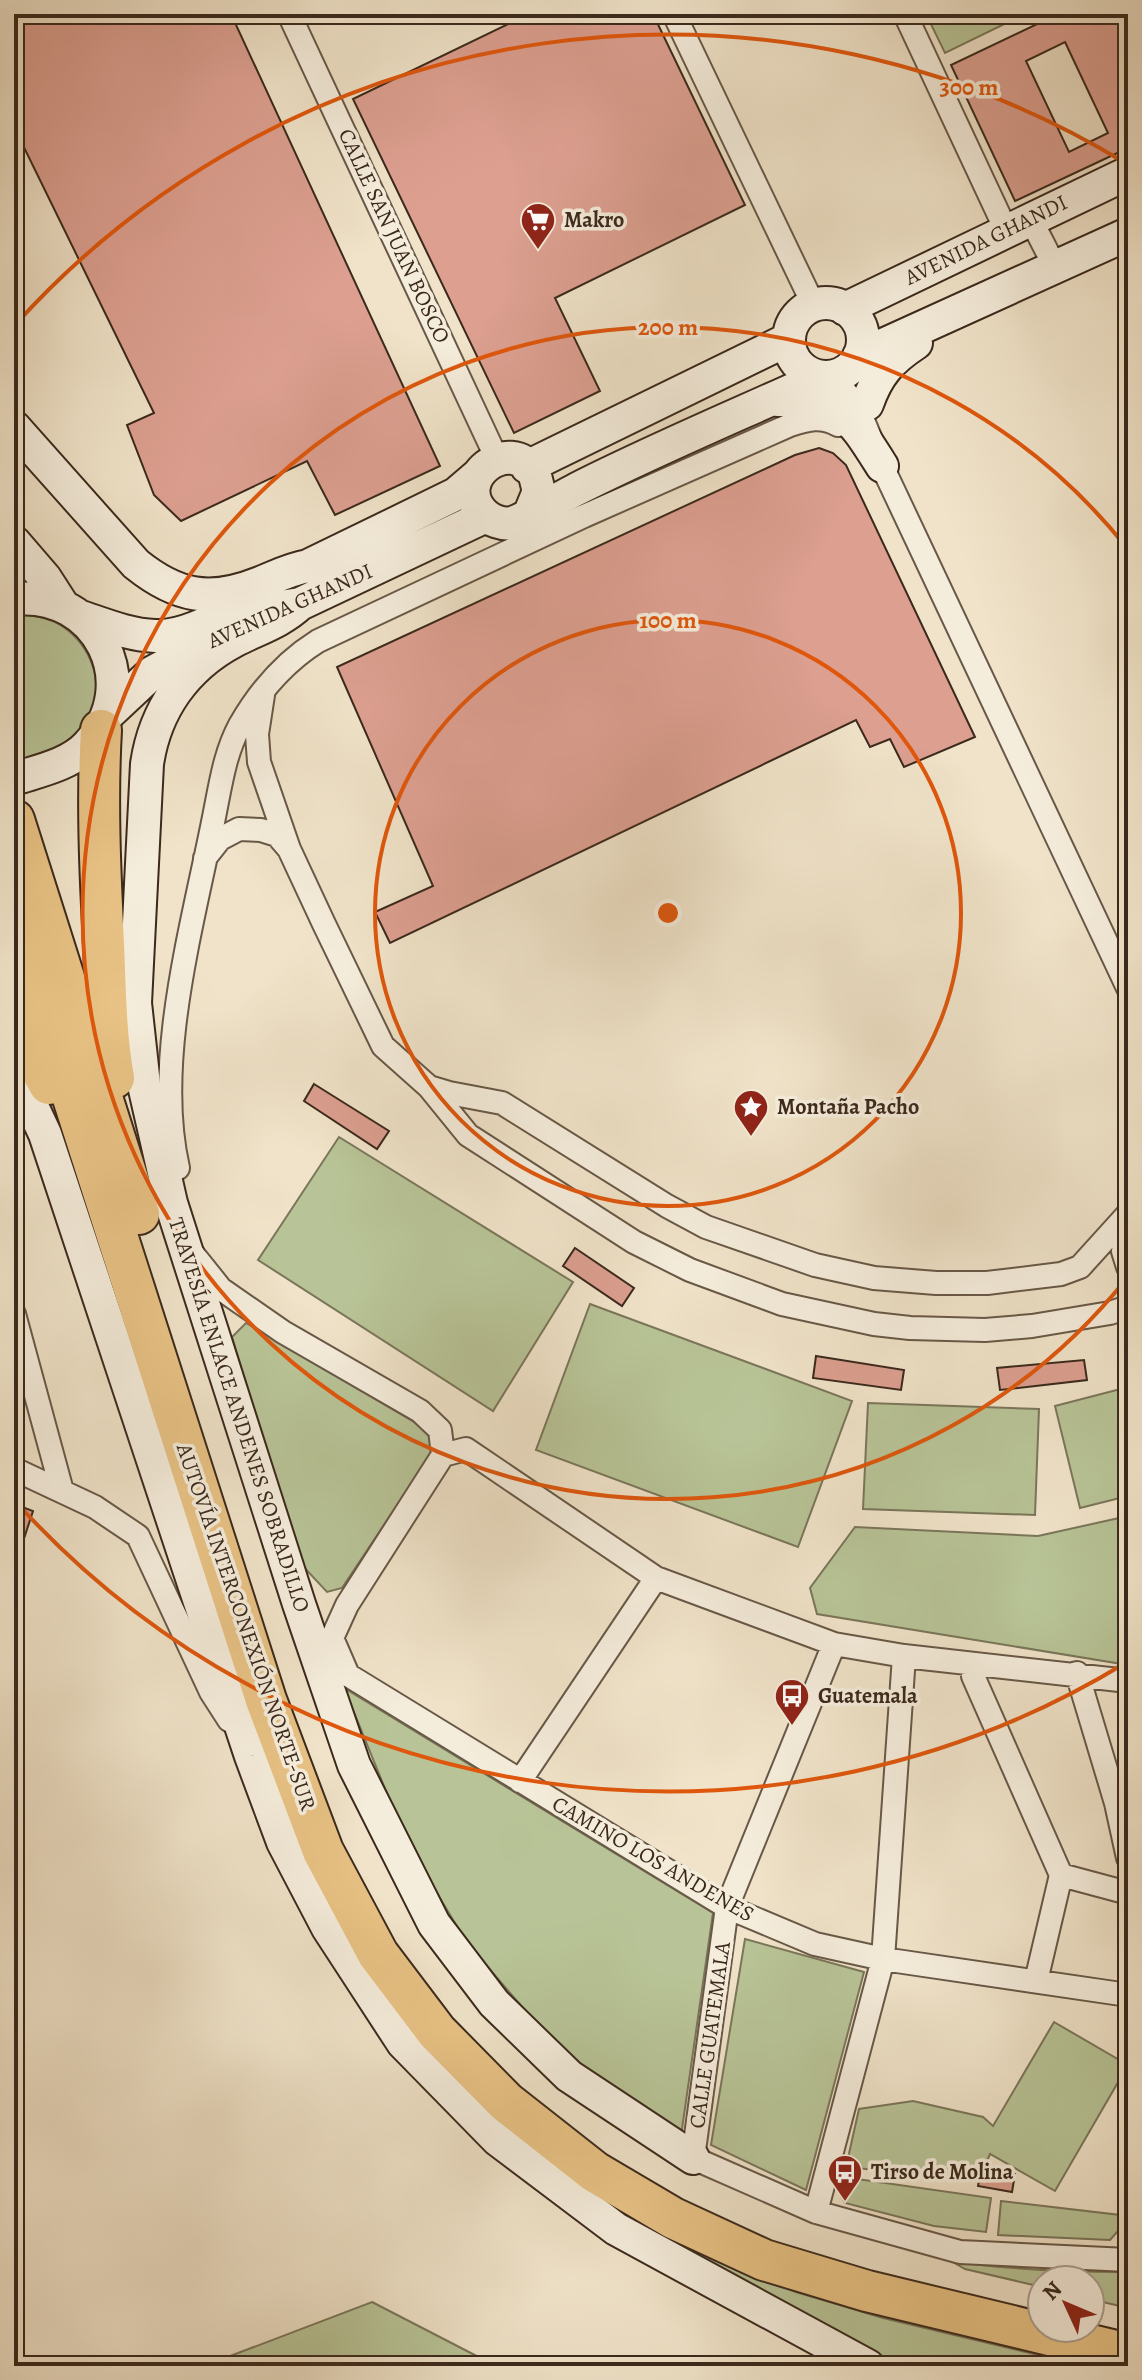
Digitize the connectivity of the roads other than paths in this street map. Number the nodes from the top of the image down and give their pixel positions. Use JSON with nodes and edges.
{"nodes":[{"id":1,"x":289,"y":14,"type":"edge"},
{"id":2,"x":674,"y":14,"type":"edge"},
{"id":3,"x":905,"y":14,"type":"edge"},
{"id":4,"x":1128,"y":173,"type":"edge"},
{"id":5,"x":1018,"y":224,"type":"junction"},
{"id":6,"x":1128,"y":234,"type":"edge"},
{"id":7,"x":1055,"y":267,"type":"junction"},
{"id":8,"x":814,"y":306,"type":"junction"},
{"id":9,"x":845,"y":309,"type":"junction"},
{"id":10,"x":964,"y":309,"type":"junction"},
{"id":11,"x":789,"y":339,"type":"junction"},
{"id":12,"x":842,"y":368,"type":"junction"},
{"id":13,"x":771,"y":400,"type":"junction"},
{"id":14,"x":867,"y":404,"type":"junction"},
{"id":15,"x":14,"y":427,"type":"edge"},
{"id":16,"x":882,"y":465,"type":"junction"},
{"id":17,"x":489,"y":474,"type":"junction"},
{"id":18,"x":530,"y":513,"type":"junction"},
{"id":19,"x":486,"y":516,"type":"junction"},
{"id":20,"x":14,"y":542,"type":"edge"},
{"id":21,"x":308,"y":566,"type":"junction"},
{"id":22,"x":14,"y":599,"type":"edge"},
{"id":23,"x":300,"y":604,"type":"junction"},
{"id":24,"x":72,"y":611,"type":"junction"},
{"id":25,"x":264,"y":691,"type":"junction"},
{"id":26,"x":104,"y":722,"type":"junction"},
{"id":27,"x":15,"y":779,"type":"edge"},
{"id":28,"x":14,"y":820,"type":"edge"},
{"id":29,"x":289,"y":849,"type":"junction"},
{"id":30,"x":203,"y":862,"type":"junction"},
{"id":31,"x":14,"y":914,"type":"edge"},
{"id":32,"x":1128,"y":988,"type":"edge"},
{"id":33,"x":14,"y":1021,"type":"edge"},
{"id":34,"x":14,"y":1068,"type":"edge"},
{"id":35,"x":429,"y":1087,"type":"junction"},
{"id":36,"x":115,"y":1185,"type":"junction"},
{"id":37,"x":1128,"y":1214,"type":"edge"},
{"id":38,"x":1128,"y":1235,"type":"edge"},
{"id":39,"x":183,"y":1243,"type":"junction"},
{"id":40,"x":1128,"y":1267,"type":"edge"},
{"id":41,"x":1128,"y":1307,"type":"edge"},
{"id":42,"x":14,"y":1314,"type":"edge"},
{"id":43,"x":18,"y":1344,"type":"edge"},
{"id":44,"x":443,"y":1455,"type":"junction"},
{"id":45,"x":14,"y":1469,"type":"edge"},
{"id":46,"x":62,"y":1491,"type":"junction"},
{"id":47,"x":656,"y":1578,"type":"junction"},
{"id":48,"x":834,"y":1644,"type":"junction"},
{"id":49,"x":904,"y":1656,"type":"junction"},
{"id":50,"x":975,"y":1665,"type":"junction"},
{"id":51,"x":1077,"y":1673,"type":"junction"},
{"id":52,"x":1128,"y":1681,"type":"edge"},
{"id":53,"x":251,"y":1756,"type":"junction"},
{"id":54,"x":520,"y":1781,"type":"junction"},
{"id":55,"x":1122,"y":1804,"type":"edge"},
{"id":56,"x":1128,"y":1858,"type":"edge"},
{"id":57,"x":1061,"y":1875,"type":"junction"},
{"id":58,"x":1128,"y":1893,"type":"edge"},
{"id":59,"x":727,"y":1907,"type":"junction"},
{"id":60,"x":883,"y":1959,"type":"junction"},
{"id":61,"x":1036,"y":1981,"type":"junction"},
{"id":62,"x":1128,"y":1995,"type":"edge"},
{"id":63,"x":693,"y":2158,"type":"junction"},
{"id":64,"x":816,"y":2212,"type":"junction"},
{"id":65,"x":1128,"y":2259,"type":"edge"},
{"id":66,"x":1026,"y":2303,"type":"edge"},
{"id":67,"x":1106,"y":2323,"type":"edge"},
{"id":68,"x":1128,"y":2328,"type":"edge"},
{"id":69,"x":1128,"y":2354,"type":"edge"},
{"id":70,"x":868,"y":2366,"type":"edge"}],
"edges":[{"from":1,"to":17,"type":"street","name":"CALLE SAN JUAN BOSCO"},
{"from":2,"to":8,"type":"street"},
{"from":3,"to":5,"type":"street"},
{"from":4,"to":5,"type":"street","name":"AVENIDA GHANDI"},
{"from":5,"to":7,"type":"street"},
{"from":5,"to":9,"type":"street","name":"AVENIDA GHANDI"},
{"from":6,"to":7,"type":"street"},
{"from":7,"to":10,"type":"street"},
{"from":8,"to":9,"type":"street"},
{"from":8,"to":11,"type":"street"},
{"from":9,"to":12,"type":"street"},
{"from":10,"to":12,"type":"street"},
{"from":10,"to":14,"type":"street"},
{"from":11,"to":12,"type":"street"},
{"from":11,"to":17,"type":"street"},
{"from":12,"to":13,"type":"street"},
{"from":12,"to":14,"type":"street"},
{"from":12,"to":16,"type":"street"},
{"from":13,"to":16,"type":"street"},
{"from":13,"to":18,"type":"street"},
{"from":14,"to":16,"type":"street"},
{"from":15,"to":21,"type":"street"},
{"from":16,"to":25,"type":"street"},
{"from":16,"to":32,"type":"street"},
{"from":17,"to":18,"type":"street"},
{"from":17,"to":19,"type":"street"},
{"from":17,"to":21,"type":"street"},
{"from":18,"to":19,"type":"street"},
{"from":19,"to":23,"type":"street","name":"AVENIDA GHANDI"},
{"from":20,"to":24,"type":"street"},
{"from":21,"to":24,"type":"street","name":"AVENIDA GHANDI"},
{"from":22,"to":24,"type":"street","name":"AVENIDA GHANDI"},
{"from":23,"to":26,"type":"street","name":"AVENIDA GHANDI"},
{"from":23,"to":39,"type":"street","name":"TRAVESÍA ENLACE ANDENES SOBRADILLO"},
{"from":24,"to":26,"type":"street"},
{"from":25,"to":29,"type":"street"},
{"from":25,"to":30,"type":"street"},
{"from":26,"to":27,"type":"street","name":"AVENIDA GHANDI"},
{"from":26,"to":36,"type":"highway"},
{"from":28,"to":36,"type":"highway","name":"AUTOVÍA INTERCONEXIÓN NORTE-SUR"},
{"from":29,"to":30,"type":"street"},
{"from":29,"to":35,"type":"street"},
{"from":30,"to":39,"type":"street"},
{"from":31,"to":36,"type":"highway","name":"AUTOVÍA INTERCONEXIÓN NORTE-SUR"},
{"from":33,"to":36,"type":"highway"},
{"from":34,"to":53,"type":"street"},
{"from":35,"to":37,"type":"street"},
{"from":35,"to":41,"type":"street"},
{"from":36,"to":66,"type":"highway","name":"AUTOVÍA INTERCONEXIÓN NORTE-SUR"},
{"from":36,"to":69,"type":"highway","name":"AUTOVÍA INTERCONEXIÓN NORTE-SUR"},
{"from":38,"to":40,"type":"street"},
{"from":39,"to":44,"type":"street"},
{"from":39,"to":63,"type":"street","name":"TRAVESÍA ENLACE ANDENES SOBRADILLO"},
{"from":42,"to":43,"type":"street"},
{"from":43,"to":46,"type":"street"},
{"from":44,"to":47,"type":"street"},
{"from":44,"to":54,"type":"street","name":"CAMINO LOS ANDENES"},
{"from":45,"to":46,"type":"street"},
{"from":46,"to":53,"type":"street"},
{"from":47,"to":48,"type":"street"},
{"from":47,"to":54,"type":"street"},
{"from":48,"to":49,"type":"street"},
{"from":48,"to":59,"type":"street","name":"CALLE GUATEMALA"},
{"from":49,"to":50,"type":"street"},
{"from":49,"to":60,"type":"street"},
{"from":50,"to":51,"type":"street"},
{"from":50,"to":57,"type":"street"},
{"from":51,"to":52,"type":"street"},
{"from":51,"to":55,"type":"street"},
{"from":53,"to":70,"type":"street"},
{"from":54,"to":59,"type":"street","name":"CAMINO LOS ANDENES"},
{"from":55,"to":56,"type":"street"},
{"from":57,"to":58,"type":"street"},
{"from":57,"to":61,"type":"street"},
{"from":59,"to":60,"type":"street","name":"CAMINO LOS ANDENES"},
{"from":59,"to":63,"type":"street","name":"CALLE GUATEMALA"},
{"from":60,"to":61,"type":"street","name":"CAMINO LOS ANDENES"},
{"from":60,"to":64,"type":"street"},
{"from":61,"to":62,"type":"street","name":"CAMINO LOS ANDENES"},
{"from":63,"to":64,"type":"street"},
{"from":64,"to":65,"type":"street"},
{"from":67,"to":68,"type":"highway"}]}
